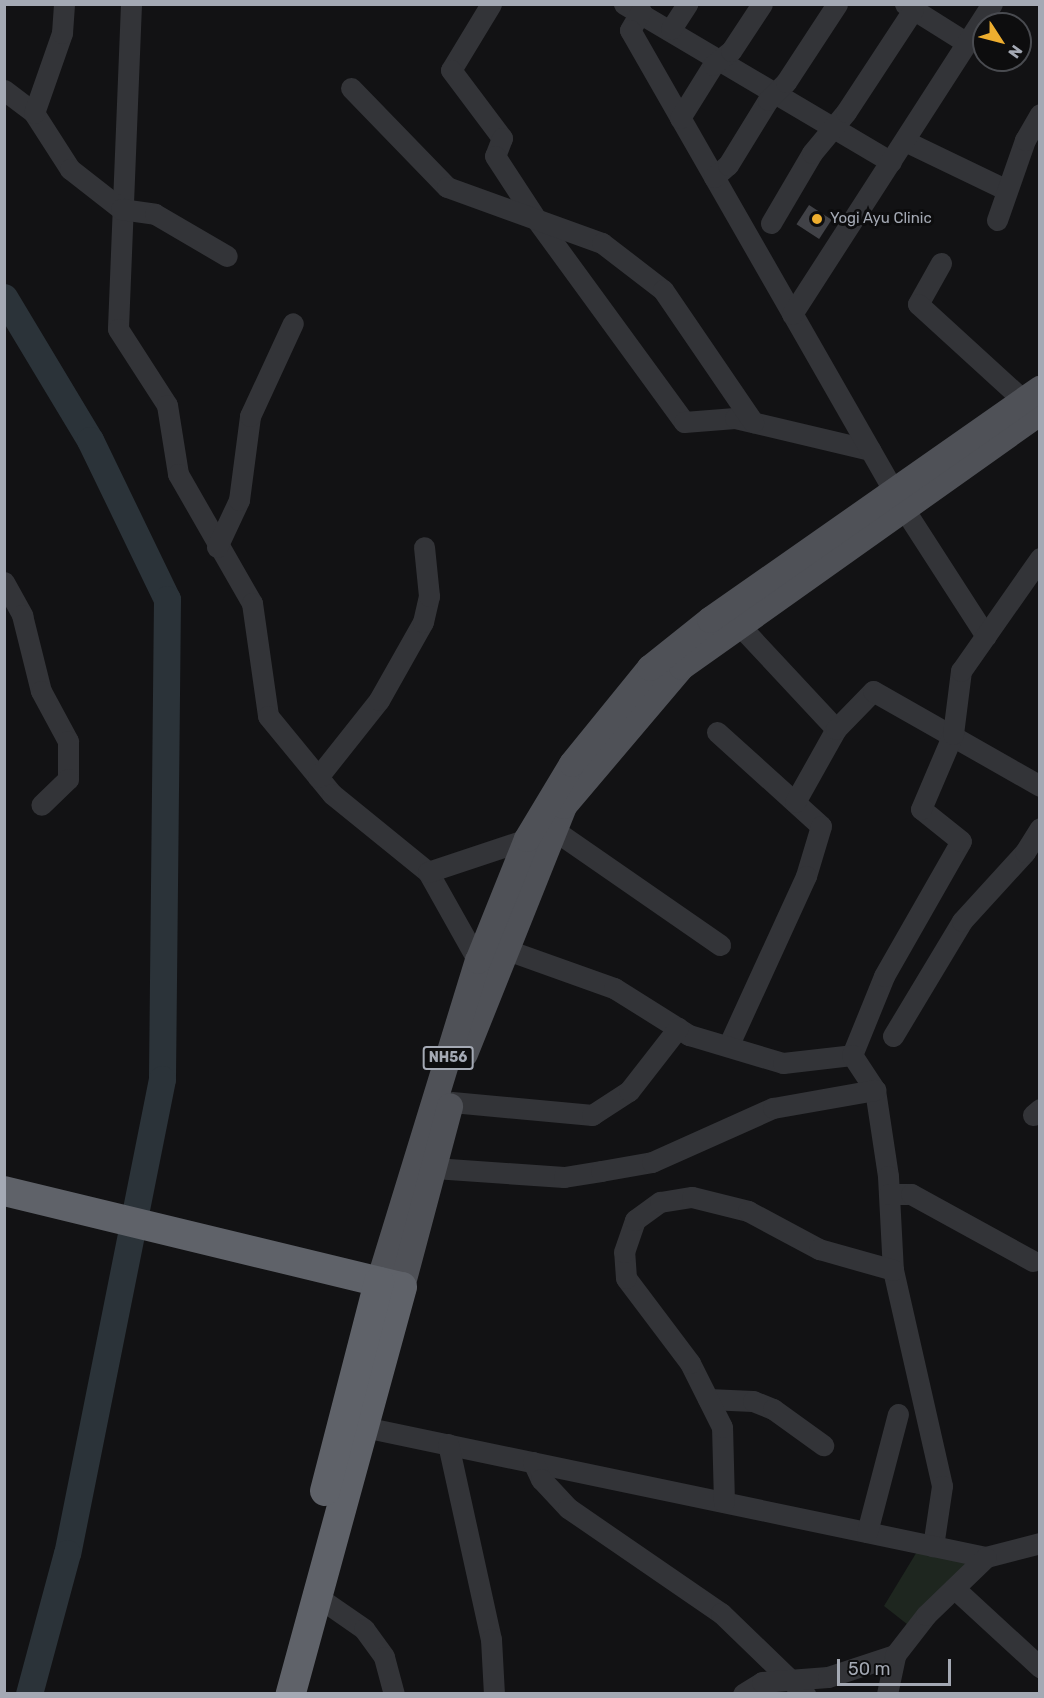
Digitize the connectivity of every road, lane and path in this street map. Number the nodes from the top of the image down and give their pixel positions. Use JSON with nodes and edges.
{"nodes":[{"id":1,"x":64,"y":4,"type":"edge"},
{"id":2,"x":131,"y":4,"type":"edge"},
{"id":3,"x":491,"y":4,"type":"edge"},
{"id":4,"x":687,"y":4,"type":"edge"},
{"id":5,"x":762,"y":4,"type":"edge"},
{"id":6,"x":837,"y":4,"type":"edge"},
{"id":7,"x":992,"y":4,"type":"edge"},
{"id":8,"x":909,"y":7,"type":"edge"},
{"id":9,"x":633,"y":8,"type":"edge"},
{"id":10,"x":671,"y":29,"type":"junction"},
{"id":11,"x":967,"y":43,"type":"junction"},
{"id":12,"x":721,"y":59,"type":"junction"},
{"id":13,"x":351,"y":88,"type":"dead end"},
{"id":14,"x":4,"y":90,"type":"edge"},
{"id":15,"x":777,"y":93,"type":"junction"},
{"id":16,"x":34,"y":113,"type":"junction"},
{"id":17,"x":1040,"y":114,"type":"edge"},
{"id":18,"x":680,"y":118,"type":"junction"},
{"id":19,"x":833,"y":127,"type":"junction"},
{"id":20,"x":905,"y":141,"type":"junction"},
{"id":21,"x":891,"y":162,"type":"junction"},
{"id":22,"x":714,"y":177,"type":"junction"},
{"id":23,"x":1007,"y":190,"type":"junction"},
{"id":24,"x":121,"y":209,"type":"junction"},
{"id":25,"x":536,"y":219,"type":"junction"},
{"id":26,"x":997,"y":220,"type":"dead end"},
{"id":27,"x":771,"y":224,"type":"dead end"},
{"id":28,"x":227,"y":256,"type":"dead end"},
{"id":29,"x":941,"y":263,"type":"dead end"},
{"id":30,"x":792,"y":314,"type":"junction"},
{"id":31,"x":293,"y":323,"type":"dead end"},
{"id":32,"x":1034,"y":401,"type":"edge"},
{"id":33,"x":753,"y":422,"type":"junction"},
{"id":34,"x":870,"y":450,"type":"junction"},
{"id":35,"x":898,"y":499,"type":"junction"},
{"id":36,"x":217,"y":547,"type":"junction"},
{"id":37,"x":424,"y":547,"type":"dead end"},
{"id":38,"x":1040,"y":558,"type":"edge"},
{"id":39,"x":4,"y":582,"type":"edge"},
{"id":40,"x":740,"y":626,"type":"junction"},
{"id":41,"x":986,"y":636,"type":"junction"},
{"id":42,"x":836,"y":729,"type":"junction"},
{"id":43,"x":717,"y":732,"type":"dead end"},
{"id":44,"x":953,"y":734,"type":"junction"},
{"id":45,"x":318,"y":777,"type":"junction"},
{"id":46,"x":1040,"y":786,"type":"edge"},
{"id":47,"x":795,"y":802,"type":"junction"},
{"id":48,"x":41,"y":805,"type":"dead end"},
{"id":49,"x":1040,"y":828,"type":"edge"},
{"id":50,"x":554,"y":830,"type":"junction"},
{"id":51,"x":527,"y":839,"type":"junction"},
{"id":52,"x":1033,"y":850,"type":"edge"},
{"id":53,"x":428,"y":872,"type":"junction"},
{"id":54,"x":720,"y":945,"type":"dead end"},
{"id":55,"x":507,"y":950,"type":"junction"},
{"id":56,"x":478,"y":961,"type":"junction"},
{"id":57,"x":678,"y":1028,"type":"junction"},
{"id":58,"x":893,"y":1036,"type":"dead end"},
{"id":59,"x":728,"y":1046,"type":"junction"},
{"id":60,"x":852,"y":1055,"type":"junction"},
{"id":61,"x":875,"y":1090,"type":"junction"},
{"id":62,"x":452,"y":1102,"type":"junction"},
{"id":63,"x":431,"y":1179,"type":"junction"},
{"id":64,"x":8,"y":1191,"type":"edge"},
{"id":65,"x":889,"y":1194,"type":"junction"},
{"id":66,"x":1033,"y":1261,"type":"dead end"},
{"id":67,"x":893,"y":1270,"type":"junction"},
{"id":68,"x":390,"y":1284,"type":"junction"},
{"id":69,"x":708,"y":1399,"type":"junction"},
{"id":70,"x":898,"y":1414,"type":"dead end"},
{"id":71,"x":364,"y":1427,"type":"junction"},
{"id":72,"x":448,"y":1444,"type":"junction"},
{"id":73,"x":823,"y":1445,"type":"dead end"},
{"id":74,"x":533,"y":1462,"type":"junction"},
{"id":75,"x":724,"y":1502,"type":"junction"},
{"id":76,"x":867,"y":1532,"type":"junction"},
{"id":77,"x":1040,"y":1543,"type":"edge"},
{"id":78,"x":933,"y":1546,"type":"junction"},
{"id":79,"x":986,"y":1557,"type":"junction"},
{"id":80,"x":954,"y":1588,"type":"junction"},
{"id":81,"x":318,"y":1597,"type":"junction"},
{"id":82,"x":895,"y":1654,"type":"junction"},
{"id":83,"x":1040,"y":1667,"type":"edge"},
{"id":84,"x":799,"y":1687,"type":"edge"},
{"id":85,"x":274,"y":1694,"type":"edge"},
{"id":86,"x":291,"y":1694,"type":"edge"},
{"id":87,"x":394,"y":1694,"type":"edge"},
{"id":88,"x":494,"y":1694,"type":"edge"},
{"id":89,"x":743,"y":1694,"type":"edge"},
{"id":90,"x":887,"y":1694,"type":"edge"}],
"edges":[{"from":1,"to":16,"type":"street"},
{"from":2,"to":24,"type":"street"},
{"from":3,"to":25,"type":"street"},
{"from":4,"to":10,"type":"street"},
{"from":5,"to":12,"type":"street"},
{"from":6,"to":15,"type":"street"},
{"from":7,"to":11,"type":"street"},
{"from":8,"to":11,"type":"street"},
{"from":8,"to":19,"type":"street"},
{"from":9,"to":10,"type":"street"},
{"from":9,"to":18,"type":"street"},
{"from":10,"to":12,"type":"street"},
{"from":11,"to":20,"type":"street"},
{"from":12,"to":15,"type":"street"},
{"from":12,"to":18,"type":"street"},
{"from":13,"to":25,"type":"street"},
{"from":14,"to":16,"type":"street"},
{"from":15,"to":19,"type":"street"},
{"from":15,"to":22,"type":"street"},
{"from":16,"to":24,"type":"street"},
{"from":17,"to":23,"type":"street"},
{"from":18,"to":22,"type":"street"},
{"from":19,"to":21,"type":"street"},
{"from":19,"to":27,"type":"street"},
{"from":20,"to":21,"type":"street"},
{"from":20,"to":23,"type":"street"},
{"from":21,"to":30,"type":"street"},
{"from":22,"to":30,"type":"street"},
{"from":23,"to":26,"type":"street"},
{"from":24,"to":28,"type":"street"},
{"from":24,"to":36,"type":"street"},
{"from":25,"to":33,"type":"street"},
{"from":25,"to":33,"type":"street"},
{"from":29,"to":32,"type":"street"},
{"from":30,"to":34,"type":"street"},
{"from":31,"to":36,"type":"street"},
{"from":32,"to":35,"type":"main road"},
{"from":33,"to":34,"type":"street"},
{"from":34,"to":35,"type":"street"},
{"from":35,"to":40,"type":"main road"},
{"from":35,"to":41,"type":"street"},
{"from":35,"to":51,"type":"main road"},
{"from":36,"to":45,"type":"street"},
{"from":37,"to":45,"type":"street"},
{"from":38,"to":41,"type":"street"},
{"from":39,"to":48,"type":"street"},
{"from":40,"to":42,"type":"street"},
{"from":40,"to":50,"type":"main road"},
{"from":41,"to":44,"type":"street"},
{"from":42,"to":44,"type":"street"},
{"from":42,"to":47,"type":"street"},
{"from":43,"to":47,"type":"street"},
{"from":44,"to":46,"type":"street"},
{"from":44,"to":60,"type":"street"},
{"from":45,"to":53,"type":"street"},
{"from":47,"to":59,"type":"street"},
{"from":49,"to":52,"type":"street"},
{"from":50,"to":54,"type":"street"},
{"from":50,"to":55,"type":"main road"},
{"from":51,"to":53,"type":"street"},
{"from":51,"to":56,"type":"main road","number":"NH56"},
{"from":52,"to":58,"type":"street"},
{"from":53,"to":56,"type":"street"},
{"from":55,"to":57,"type":"street"},
{"from":55,"to":62,"type":"main road"},
{"from":56,"to":68,"type":"main road","number":"NH56"},
{"from":57,"to":59,"type":"street"},
{"from":57,"to":62,"type":"street"},
{"from":59,"to":60,"type":"street"},
{"from":60,"to":61,"type":"street"},
{"from":61,"to":63,"type":"street"},
{"from":61,"to":65,"type":"street"},
{"from":62,"to":63,"type":"main road"},
{"from":63,"to":68,"type":"main road"},
{"from":64,"to":68,"type":"highway"},
{"from":65,"to":66,"type":"street"},
{"from":65,"to":67,"type":"street"},
{"from":67,"to":69,"type":"street"},
{"from":67,"to":78,"type":"street"},
{"from":68,"to":71,"type":"highway","number":"NH56"},
{"from":68,"to":85,"type":"highway","number":"NH56"},
{"from":69,"to":73,"type":"street"},
{"from":69,"to":75,"type":"street"},
{"from":70,"to":76,"type":"street"},
{"from":71,"to":72,"type":"street"},
{"from":71,"to":81,"type":"highway","number":"NH56"},
{"from":72,"to":74,"type":"street"},
{"from":72,"to":88,"type":"street"},
{"from":74,"to":75,"type":"street"},
{"from":74,"to":84,"type":"street"},
{"from":75,"to":76,"type":"street"},
{"from":76,"to":78,"type":"street"},
{"from":77,"to":79,"type":"street"},
{"from":78,"to":79,"type":"street"},
{"from":79,"to":80,"type":"street"},
{"from":80,"to":82,"type":"street"},
{"from":80,"to":83,"type":"street"},
{"from":81,"to":86,"type":"highway","number":"NH56"},
{"from":81,"to":87,"type":"street"},
{"from":82,"to":84,"type":"street"},
{"from":82,"to":90,"type":"street"},
{"from":84,"to":89,"type":"street"}]}
